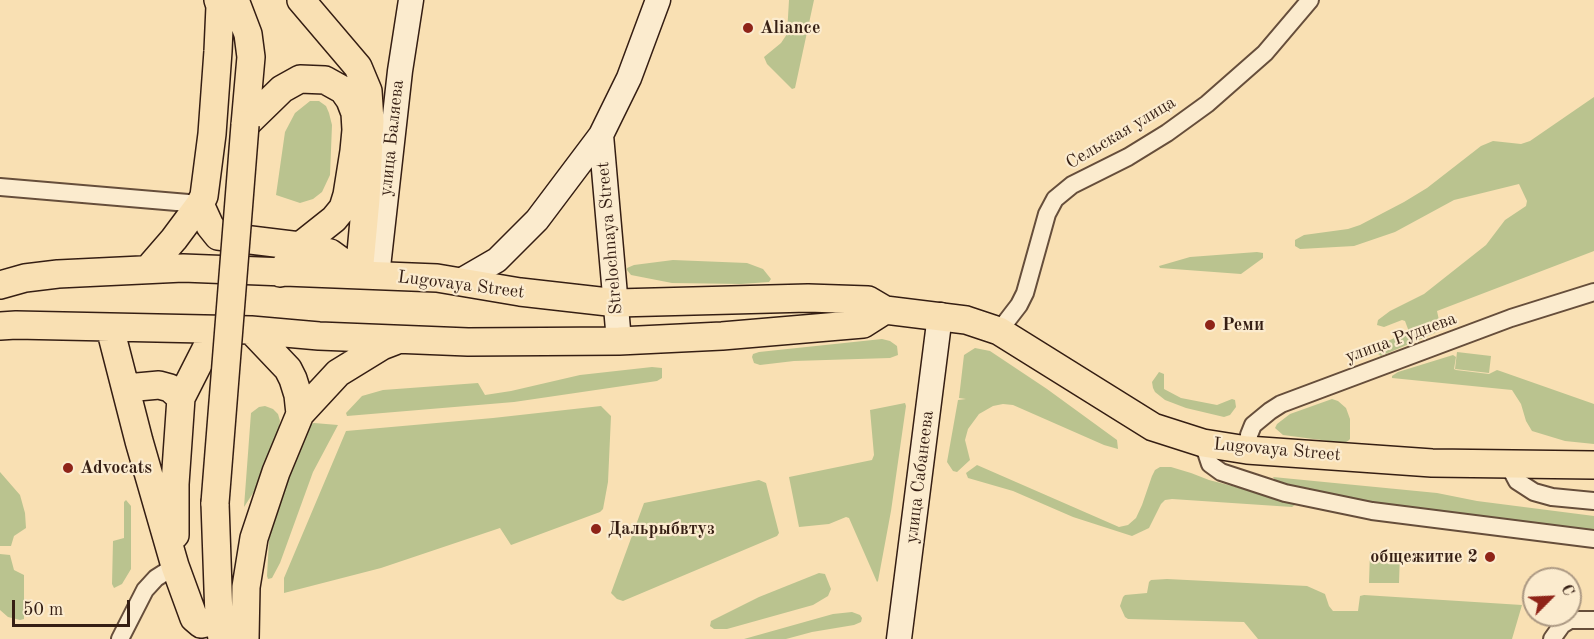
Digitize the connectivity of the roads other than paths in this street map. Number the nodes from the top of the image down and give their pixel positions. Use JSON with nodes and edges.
{"nodes":[{"id":1,"x":218,"y":0,"type":"edge"},
{"id":2,"x":236,"y":0,"type":"edge"},
{"id":3,"x":301,"y":0,"type":"edge"},
{"id":4,"x":411,"y":0,"type":"edge"},
{"id":5,"x":658,"y":0,"type":"edge"},
{"id":6,"x":1310,"y":0,"type":"edge"},
{"id":7,"x":218,"y":51,"type":"junction"},
{"id":8,"x":251,"y":57,"type":"junction"},
{"id":9,"x":245,"y":125,"type":"junction"},
{"id":10,"x":601,"y":135,"type":"junction"},
{"id":11,"x":0,"y":188,"type":"edge"},
{"id":12,"x":200,"y":204,"type":"junction"},
{"id":13,"x":300,"y":246,"type":"junction"},
{"id":14,"x":148,"y":269,"type":"junction"},
{"id":15,"x":280,"y":273,"type":"junction"},
{"id":16,"x":368,"y":275,"type":"junction"},
{"id":17,"x":459,"y":282,"type":"junction"},
{"id":18,"x":0,"y":285,"type":"edge"},
{"id":19,"x":1594,"y":292,"type":"edge"},
{"id":20,"x":617,"y":303,"type":"junction"},
{"id":21,"x":885,"y":310,"type":"junction"},
{"id":22,"x":940,"y":315,"type":"junction"},
{"id":23,"x":0,"y":327,"type":"edge"},
{"id":24,"x":110,"y":328,"type":"junction"},
{"id":25,"x":215,"y":330,"type":"junction"},
{"id":26,"x":251,"y":330,"type":"junction"},
{"id":27,"x":999,"y":331,"type":"junction"},
{"id":28,"x":398,"y":340,"type":"junction"},
{"id":29,"x":619,"y":341,"type":"junction"},
{"id":30,"x":126,"y":388,"type":"junction"},
{"id":31,"x":181,"y":398,"type":"junction"},
{"id":32,"x":300,"y":414,"type":"junction"},
{"id":33,"x":1203,"y":444,"type":"junction"},
{"id":34,"x":1247,"y":450,"type":"junction"},
{"id":35,"x":1508,"y":464,"type":"junction"},
{"id":36,"x":1594,"y":465,"type":"edge"},
{"id":37,"x":1594,"y":501,"type":"edge"},
{"id":38,"x":215,"y":502,"type":"junction"},
{"id":39,"x":262,"y":514,"type":"junction"},
{"id":40,"x":1594,"y":539,"type":"edge"},
{"id":41,"x":175,"y":566,"type":"junction"},
{"id":42,"x":1594,"y":620,"type":"edge"},
{"id":43,"x":220,"y":628,"type":"edge"},
{"id":44,"x":120,"y":639,"type":"edge"},
{"id":45,"x":193,"y":639,"type":"edge"},
{"id":46,"x":245,"y":639,"type":"edge"},
{"id":47,"x":899,"y":639,"type":"edge"},
{"id":48,"x":1552,"y":639,"type":"edge"}],
"edges":[{"from":1,"to":7,"type":"main road"},
{"from":2,"to":8,"type":"main road"},
{"from":3,"to":16,"type":"main road"},
{"from":4,"to":16,"type":"street","name":"улица Баляева"},
{"from":5,"to":10,"type":"street","name":"Strelochnaya Street"},
{"from":6,"to":27,"type":"street","name":"Сельская улица"},
{"from":7,"to":8,"type":"main road"},
{"from":7,"to":12,"type":"main road"},
{"from":8,"to":9,"type":"main road"},
{"from":9,"to":13,"type":"main road"},
{"from":9,"to":38,"type":"main road","bridge":true},
{"from":10,"to":17,"type":"street","name":"Strelochnaya Street"},
{"from":10,"to":20,"type":"street","name":"Strelochnaya Street"},
{"from":11,"to":12,"type":"street"},
{"from":12,"to":13,"type":"main road"},
{"from":12,"to":14,"type":"main road"},
{"from":13,"to":15,"type":"main road"},
{"from":13,"to":16,"type":"main road"},
{"from":14,"to":15,"type":"main road","name":"Lugovaya Street"},
{"from":14,"to":18,"type":"main road","name":"Lugovaya Street"},
{"from":15,"to":16,"type":"main road","name":"Lugovaya Street"},
{"from":16,"to":17,"type":"main road","name":"Lugovaya Street"},
{"from":17,"to":20,"type":"main road","name":"Lugovaya Street"},
{"from":19,"to":34,"type":"street","name":"улица Руднева"},
{"from":20,"to":21,"type":"main road","name":"Lugovaya Street"},
{"from":20,"to":29,"type":"street","name":"Strelochnaya Street"},
{"from":21,"to":22,"type":"main road","name":"Lugovaya Street"},
{"from":21,"to":29,"type":"main road"},
{"from":22,"to":27,"type":"main road","name":"Lugovaya Street"},
{"from":22,"to":47,"type":"street","name":"улица Сабанеева"},
{"from":23,"to":24,"type":"main road"},
{"from":24,"to":25,"type":"main road"},
{"from":24,"to":30,"type":"main road"},
{"from":25,"to":26,"type":"main road"},
{"from":25,"to":31,"type":"main road"},
{"from":26,"to":28,"type":"main road"},
{"from":26,"to":32,"type":"main road"},
{"from":27,"to":33,"type":"main road","name":"Lugovaya Street"},
{"from":28,"to":29,"type":"main road"},
{"from":28,"to":32,"type":"main road"},
{"from":30,"to":31,"type":"main road"},
{"from":30,"to":41,"type":"main road"},
{"from":31,"to":41,"type":"main road"},
{"from":32,"to":39,"type":"main road"},
{"from":33,"to":34,"type":"main road","name":"Lugovaya Street"},
{"from":33,"to":40,"type":"street"},
{"from":34,"to":35,"type":"main road","name":"Lugovaya Street"},
{"from":35,"to":36,"type":"main road","name":"Lugovaya Street"},
{"from":35,"to":37,"type":"street"},
{"from":38,"to":39,"type":"main road"},
{"from":38,"to":43,"type":"main road"},
{"from":39,"to":46,"type":"main road"},
{"from":41,"to":43,"type":"main road"},
{"from":41,"to":44,"type":"street"},
{"from":41,"to":45,"type":"main road"},
{"from":42,"to":48,"type":"street"}]}
